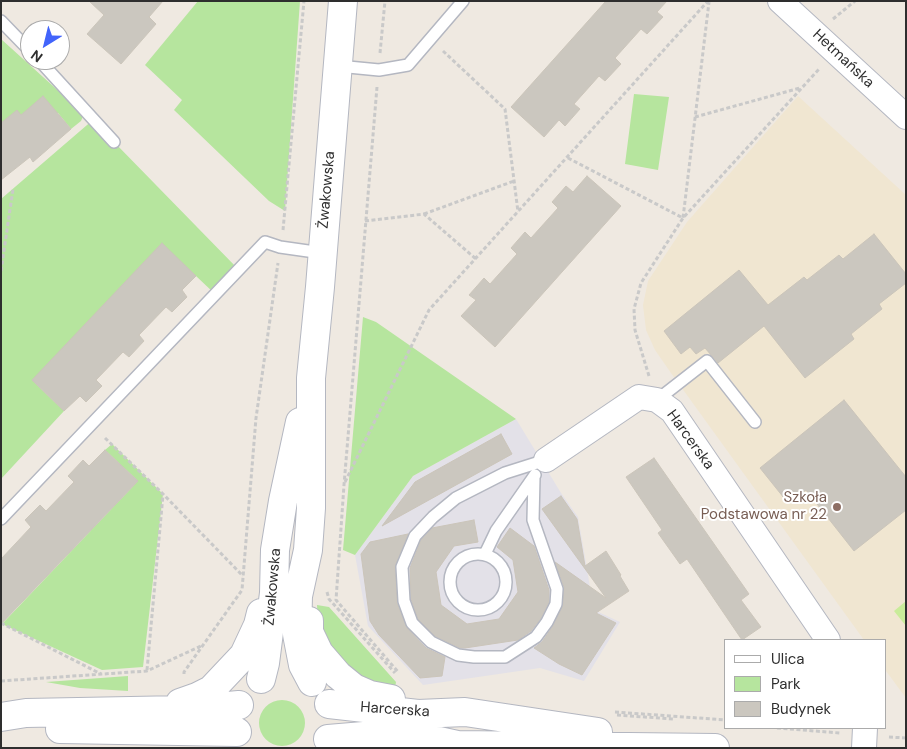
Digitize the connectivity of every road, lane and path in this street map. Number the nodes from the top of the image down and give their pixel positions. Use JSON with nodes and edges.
{"nodes":[{"id":1,"x":304,"y":1,"type":"edge"},
{"id":2,"x":343,"y":1,"type":"edge"},
{"id":3,"x":385,"y":1,"type":"edge"},
{"id":4,"x":463,"y":1,"type":"edge"},
{"id":5,"x":708,"y":1,"type":"edge"},
{"id":6,"x":780,"y":1,"type":"edge"},
{"id":7,"x":1,"y":21,"type":"edge"},
{"id":8,"x":431,"y":39,"type":"junction"},
{"id":9,"x":20,"y":41,"type":"edge"},
{"id":10,"x":836,"y":52,"type":"junction"},
{"id":11,"x":338,"y":66,"type":"junction"},
{"id":12,"x":47,"y":70,"type":"edge"},
{"id":13,"x":379,"y":70,"type":"junction"},
{"id":14,"x":801,"y":88,"type":"junction"},
{"id":15,"x":906,"y":116,"type":"edge"},
{"id":16,"x":695,"y":117,"type":"junction"},
{"id":17,"x":114,"y":142,"type":"dead end"},
{"id":18,"x":568,"y":158,"type":"junction"},
{"id":19,"x":514,"y":181,"type":"junction"},
{"id":20,"x":13,"y":189,"type":"dead end"},
{"id":21,"x":518,"y":213,"type":"junction"},
{"id":22,"x":424,"y":214,"type":"junction"},
{"id":23,"x":682,"y":218,"type":"junction"},
{"id":24,"x":365,"y":221,"type":"junction"},
{"id":25,"x":280,"y":247,"type":"junction"},
{"id":26,"x":322,"y":253,"type":"junction"},
{"id":27,"x":476,"y":259,"type":"junction"},
{"id":28,"x":1,"y":271,"type":"edge"},
{"id":29,"x":311,"y":378,"type":"junction"},
{"id":30,"x":657,"y":400,"type":"junction"},
{"id":31,"x":755,"y":422,"type":"dead end"},
{"id":32,"x":105,"y":438,"type":"dead end"},
{"id":33,"x":540,"y":468,"type":"junction"},
{"id":34,"x":344,"y":485,"type":"junction"},
{"id":35,"x":163,"y":494,"type":"junction"},
{"id":36,"x":1,"y":519,"type":"edge"},
{"id":37,"x":275,"y":550,"type":"junction"},
{"id":38,"x":308,"y":550,"type":"junction"},
{"id":39,"x":485,"y":554,"type":"junction"},
{"id":40,"x":243,"y":576,"type":"junction"},
{"id":41,"x":326,"y":591,"type":"dead end"},
{"id":42,"x":1,"y":623,"type":"edge"},
{"id":43,"x":827,"y":639,"type":"edge"},
{"id":44,"x":204,"y":644,"type":"junction"},
{"id":45,"x":147,"y":671,"type":"junction"},
{"id":46,"x":101,"y":674,"type":"junction"},
{"id":47,"x":261,"y":679,"type":"junction"},
{"id":48,"x":1,"y":681,"type":"edge"},
{"id":49,"x":312,"y":682,"type":"junction"},
{"id":50,"x":403,"y":689,"type":"junction"},
{"id":51,"x":183,"y":702,"type":"junction"},
{"id":52,"x":329,"y":704,"type":"junction"},
{"id":53,"x":239,"y":705,"type":"junction"},
{"id":54,"x":144,"y":710,"type":"junction"},
{"id":55,"x":465,"y":712,"type":"junction"},
{"id":56,"x":1,"y":717,"type":"edge"},
{"id":57,"x":1,"y":727,"type":"edge"},
{"id":58,"x":54,"y":729,"type":"junction"},
{"id":59,"x":803,"y":729,"type":"edge"},
{"id":60,"x":855,"y":731,"type":"edge"},
{"id":61,"x":894,"y":737,"type":"dead end"},
{"id":62,"x":906,"y":738,"type":"edge"},
{"id":63,"x":241,"y":740,"type":"edge"},
{"id":64,"x":325,"y":744,"type":"edge"},
{"id":65,"x":446,"y":746,"type":"edge"},
{"id":66,"x":706,"y":747,"type":"edge"},
{"id":67,"x":179,"y":748,"type":"edge"},
{"id":68,"x":864,"y":748,"type":"edge"}],
"edges":[{"from":1,"to":25,"type":"path"},
{"from":2,"to":11,"type":"street","name":"Żwakowska"},
{"from":3,"to":13,"type":"path"},
{"from":4,"to":8,"type":"lane"},
{"from":5,"to":16,"type":"path"},
{"from":5,"to":18,"type":"path"},
{"from":6,"to":10,"type":"street","name":"Hetmańska"},
{"from":7,"to":9,"type":"lane"},
{"from":8,"to":13,"type":"lane"},
{"from":8,"to":19,"type":"path"},
{"from":10,"to":14,"type":"path"},
{"from":10,"to":15,"type":"street","name":"Hetmańska"},
{"from":11,"to":13,"type":"lane"},
{"from":11,"to":26,"type":"street","name":"Żwakowska"},
{"from":12,"to":17,"type":"lane"},
{"from":13,"to":24,"type":"path"},
{"from":14,"to":16,"type":"path"},
{"from":14,"to":23,"type":"path"},
{"from":16,"to":23,"type":"path"},
{"from":18,"to":21,"type":"path"},
{"from":18,"to":23,"type":"path"},
{"from":19,"to":21,"type":"path"},
{"from":19,"to":22,"type":"path"},
{"from":20,"to":28,"type":"path"},
{"from":21,"to":27,"type":"path"},
{"from":22,"to":24,"type":"path"},
{"from":22,"to":27,"type":"path"},
{"from":23,"to":30,"type":"path"},
{"from":24,"to":34,"type":"path"},
{"from":25,"to":26,"type":"lane"},
{"from":25,"to":36,"type":"lane"},
{"from":25,"to":40,"type":"path"},
{"from":26,"to":29,"type":"street","name":"Żwakowska"},
{"from":27,"to":34,"type":"path"},
{"from":29,"to":37,"type":"street","name":"Żwakowska"},
{"from":29,"to":38,"type":"street","name":"Żwakowska"},
{"from":30,"to":31,"type":"lane"},
{"from":30,"to":33,"type":"street","name":"Harcerska"},
{"from":30,"to":43,"type":"street","name":"Harcerska"},
{"from":32,"to":35,"type":"path"},
{"from":33,"to":33,"type":"lane"},
{"from":33,"to":39,"type":"lane"},
{"from":34,"to":50,"type":"path"},
{"from":35,"to":40,"type":"path"},
{"from":35,"to":45,"type":"path"},
{"from":37,"to":47,"type":"street","name":"Żwakowska"},
{"from":37,"to":51,"type":"street"},
{"from":38,"to":49,"type":"street","name":"Żwakowska"},
{"from":38,"to":50,"type":"street"},
{"from":39,"to":39,"type":"lane"},
{"from":40,"to":44,"type":"path"},
{"from":41,"to":50,"type":"path"},
{"from":42,"to":46,"type":"path"},
{"from":44,"to":45,"type":"path"},
{"from":44,"to":51,"type":"path"},
{"from":45,"to":46,"type":"path"},
{"from":46,"to":48,"type":"path"},
{"from":47,"to":49,"type":"street"},
{"from":47,"to":53,"type":"street"},
{"from":49,"to":52,"type":"street","name":"Żwakowska"},
{"from":50,"to":55,"type":"street"},
{"from":51,"to":54,"type":"street"},
{"from":52,"to":55,"type":"street","name":"Harcerska"},
{"from":52,"to":64,"type":"street"},
{"from":53,"to":54,"type":"street"},
{"from":53,"to":63,"type":"street"},
{"from":54,"to":56,"type":"street"},
{"from":55,"to":66,"type":"street","name":"Harcerska"},
{"from":57,"to":58,"type":"street"},
{"from":58,"to":63,"type":"street"},
{"from":58,"to":67,"type":"street"},
{"from":59,"to":60,"type":"path"},
{"from":60,"to":68,"type":"street"},
{"from":61,"to":62,"type":"path"},
{"from":64,"to":65,"type":"street","name":"Harcerska"},
{"from":65,"to":66,"type":"street","name":"Harcerska"}]}
